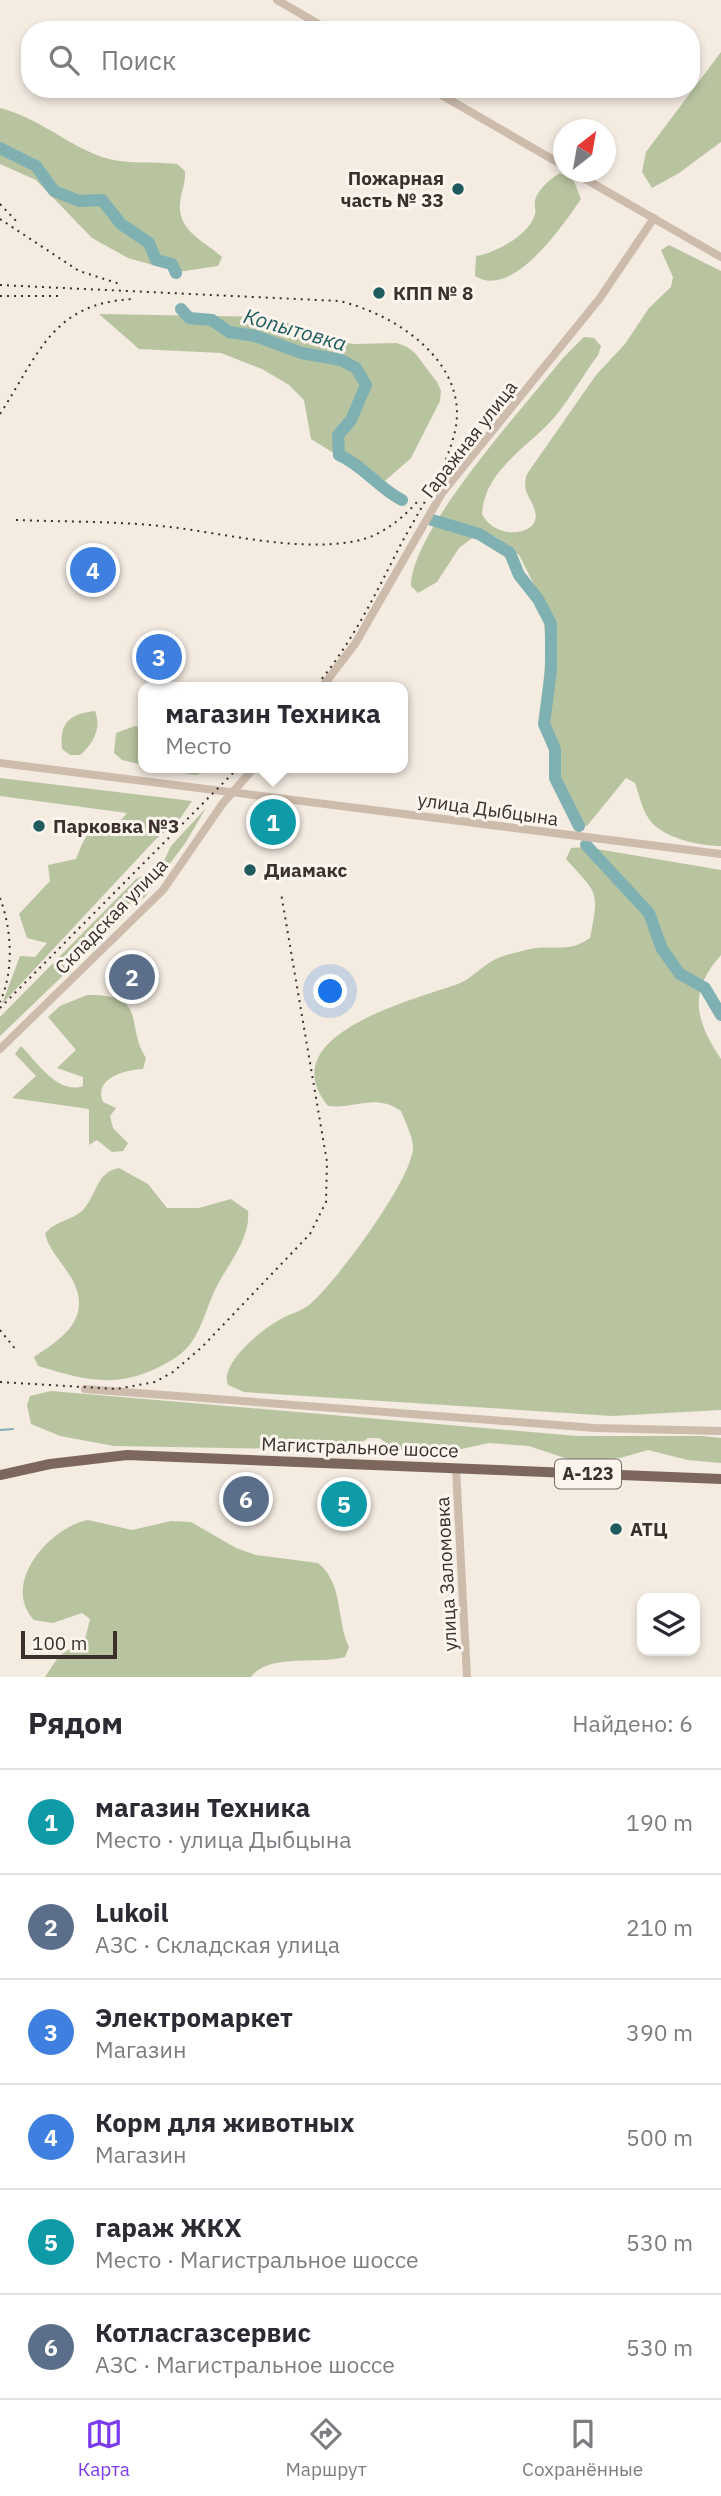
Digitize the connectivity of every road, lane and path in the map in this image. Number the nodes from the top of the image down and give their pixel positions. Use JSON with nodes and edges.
{"nodes":[{"id":1,"x":277,"y":0,"type":"edge"},
{"id":2,"x":313,"y":21,"type":"edge"},
{"id":3,"x":447,"y":98,"type":"edge"},
{"id":4,"x":553,"y":160,"type":"edge"},
{"id":5,"x":590,"y":182,"type":"edge"},
{"id":6,"x":654,"y":219,"type":"junction"},
{"id":7,"x":721,"y":257,"type":"edge"},
{"id":8,"x":326,"y":682,"type":"edge"},
{"id":9,"x":0,"y":763,"type":"edge"},
{"id":10,"x":249,"y":773,"type":"edge"},
{"id":11,"x":231,"y":793,"type":"junction"},
{"id":12,"x":721,"y":854,"type":"edge"},
{"id":13,"x":0,"y":1049,"type":"edge"},
{"id":14,"x":85,"y":1389,"type":"dead end"},
{"id":15,"x":721,"y":1431,"type":"edge"},
{"id":16,"x":456,"y":1469,"type":"junction"},
{"id":17,"x":0,"y":1475,"type":"edge"},
{"id":18,"x":721,"y":1479,"type":"edge"},
{"id":19,"x":467,"y":1677,"type":"edge"}],
"edges":[{"from":1,"to":2,"type":"street"},
{"from":3,"to":4,"type":"street"},
{"from":5,"to":6,"type":"street"},
{"from":6,"to":7,"type":"street"},
{"from":6,"to":8,"type":"street","name":"Гаражная улица"},
{"from":9,"to":11,"type":"street","name":"улица Дыбцына"},
{"from":10,"to":11,"type":"street"},
{"from":11,"to":12,"type":"street","name":"улица Дыбцына"},
{"from":11,"to":13,"type":"street","name":"Складская улица"},
{"from":14,"to":15,"type":"street"},
{"from":16,"to":17,"type":"main road","name":"Магистральное шоссе","number":"А-123"},
{"from":16,"to":18,"type":"main road","name":"Магистральное шоссе","number":"А-123"},
{"from":16,"to":19,"type":"street","name":"улица Заломовка"}]}
